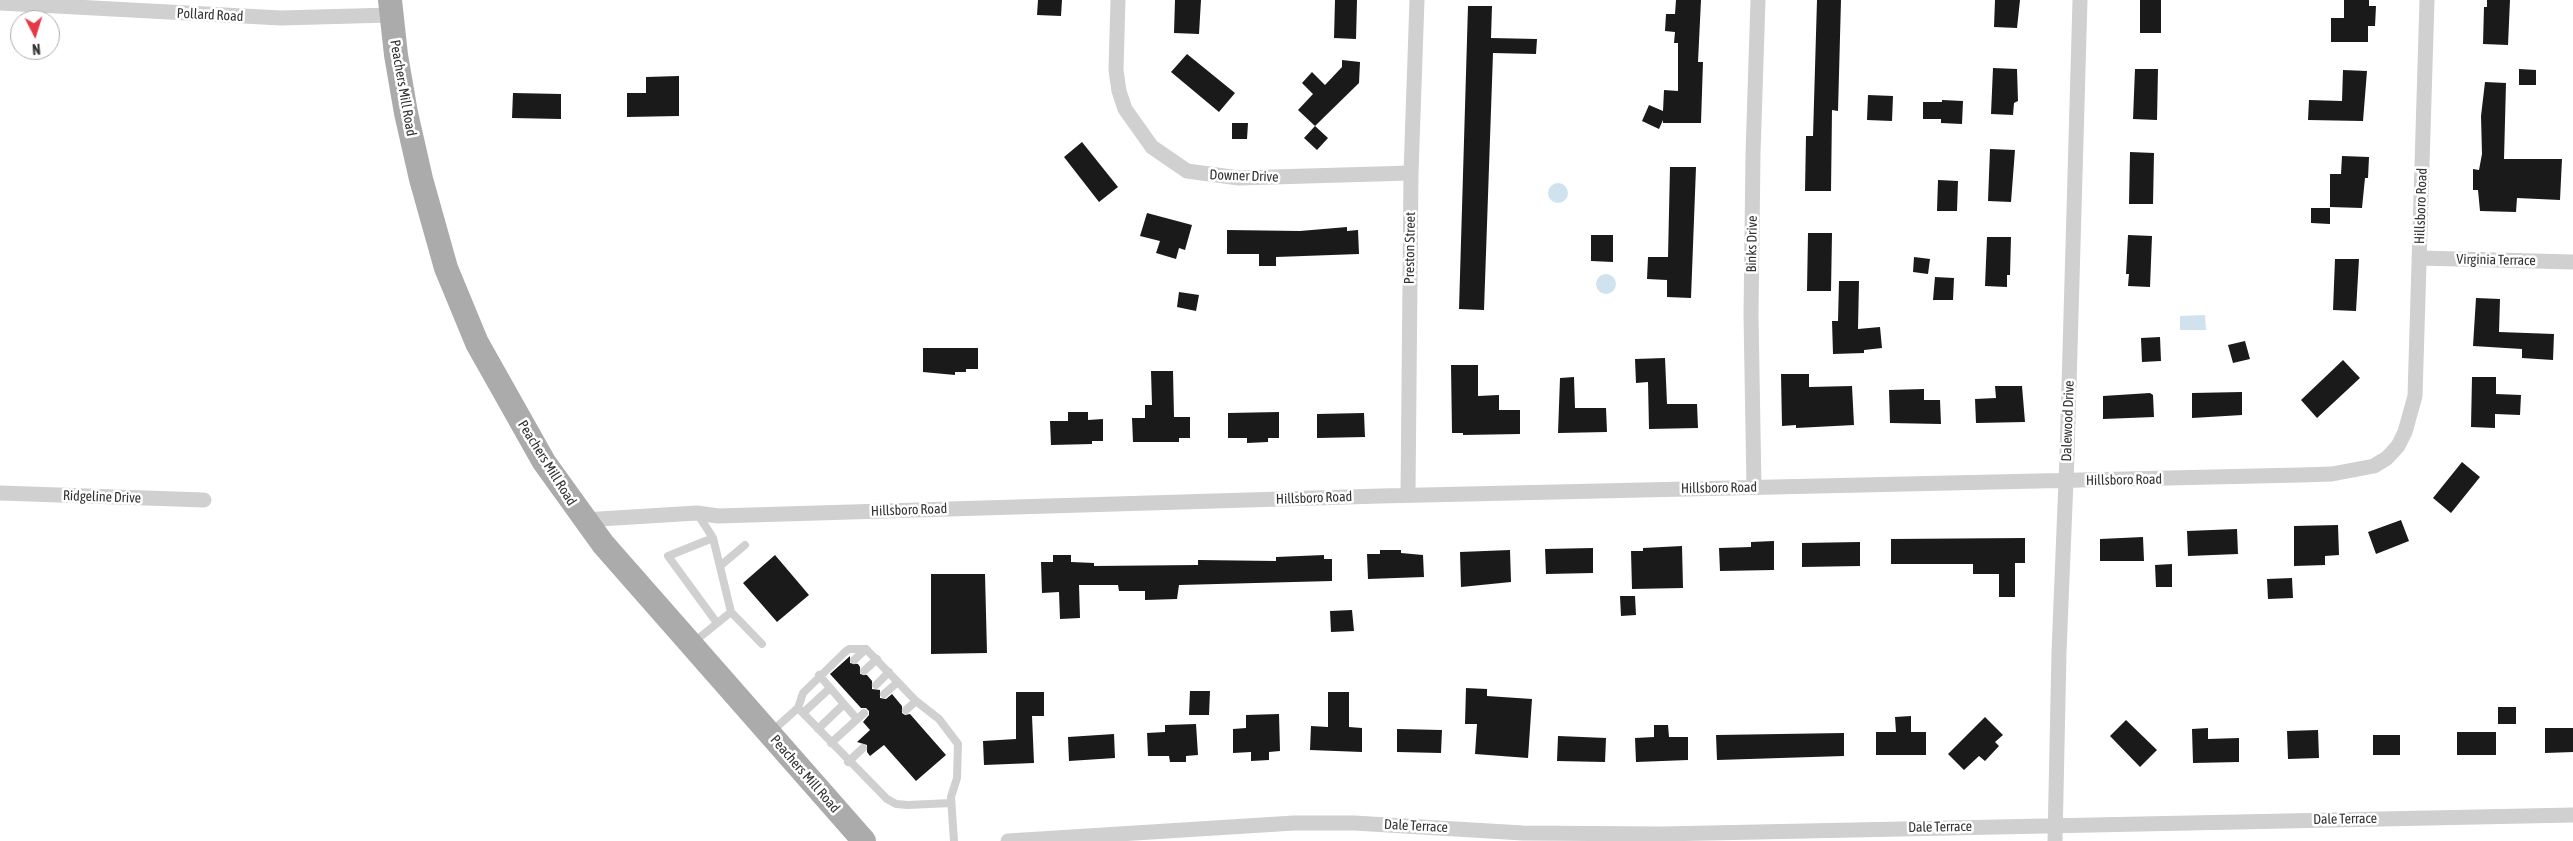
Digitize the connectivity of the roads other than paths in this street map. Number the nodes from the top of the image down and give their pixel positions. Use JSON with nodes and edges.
{"nodes":[{"id":1,"x":1118,"y":0,"type":"edge"},
{"id":2,"x":1417,"y":0,"type":"edge"},
{"id":3,"x":1758,"y":0,"type":"edge"},
{"id":4,"x":2080,"y":0,"type":"edge"},
{"id":5,"x":2427,"y":0,"type":"edge"},
{"id":6,"x":0,"y":3,"type":"edge"},
{"id":7,"x":391,"y":8,"type":"edge"},
{"id":8,"x":1411,"y":172,"type":"junction"},
{"id":9,"x":2419,"y":258,"type":"junction"},
{"id":10,"x":2573,"y":262,"type":"edge"},
{"id":11,"x":2066,"y":481,"type":"junction"},
{"id":12,"x":1754,"y":488,"type":"junction"},
{"id":13,"x":0,"y":494,"type":"edge"},
{"id":14,"x":1408,"y":495,"type":"junction"},
{"id":15,"x":204,"y":500,"type":"dead end"},
{"id":16,"x":697,"y":513,"type":"junction"},
{"id":17,"x":583,"y":520,"type":"junction"},
{"id":18,"x":713,"y":538,"type":"junction"},
{"id":19,"x":745,"y":546,"type":"dead end"},
{"id":20,"x":720,"y":566,"type":"junction"},
{"id":21,"x":731,"y":612,"type":"junction"},
{"id":22,"x":717,"y":623,"type":"junction"},
{"id":23,"x":762,"y":644,"type":"dead end"},
{"id":24,"x":691,"y":645,"type":"junction"},
{"id":25,"x":866,"y":649,"type":"junction"},
{"id":26,"x":877,"y":659,"type":"junction"},
{"id":27,"x":854,"y":660,"type":"dead end"},
{"id":28,"x":864,"y":671,"type":"dead end"},
{"id":29,"x":889,"y":672,"type":"junction"},
{"id":30,"x":819,"y":675,"type":"junction"},
{"id":31,"x":834,"y":678,"type":"dead end"},
{"id":32,"x":898,"y":682,"type":"junction"},
{"id":33,"x":876,"y":685,"type":"dead end"},
{"id":34,"x":828,"y":686,"type":"junction"},
{"id":35,"x":844,"y":689,"type":"dead end"},
{"id":36,"x":884,"y":694,"type":"dead end"},
{"id":37,"x":837,"y":695,"type":"junction"},
{"id":38,"x":916,"y":701,"type":"junction"},
{"id":39,"x":856,"y":702,"type":"dead end"},
{"id":40,"x":846,"y":706,"type":"junction"},
{"id":41,"x":801,"y":710,"type":"junction"},
{"id":42,"x":906,"y":710,"type":"dead end"},
{"id":43,"x":864,"y":712,"type":"dead end"},
{"id":44,"x":857,"y":719,"type":"junction"},
{"id":45,"x":818,"y":729,"type":"junction"},
{"id":46,"x":769,"y":733,"type":"junction"},
{"id":47,"x":831,"y":743,"type":"junction"},
{"id":48,"x":863,"y":748,"type":"dead end"},
{"id":49,"x":848,"y":762,"type":"junction"},
{"id":50,"x":951,"y":803,"type":"junction"},
{"id":51,"x":2573,"y":815,"type":"edge"},
{"id":52,"x":2055,"y":825,"type":"junction"},
{"id":53,"x":864,"y":841,"type":"edge"},
{"id":54,"x":954,"y":841,"type":"edge"},
{"id":55,"x":1008,"y":841,"type":"edge"},
{"id":56,"x":2056,"y":841,"type":"edge"}],
"edges":[{"from":1,"to":8,"type":"street","name":"Downer Drive"},
{"from":2,"to":8,"type":"street","name":"Preston Street"},
{"from":3,"to":12,"type":"street","name":"Binks Drive"},
{"from":4,"to":11,"type":"street","name":"Dalewood Drive"},
{"from":5,"to":9,"type":"street","name":"Hillsboro Road"},
{"from":6,"to":7,"type":"street","name":"Pollard Road"},
{"from":7,"to":17,"type":"main road","name":"Peachers Mill Road"},
{"from":8,"to":14,"type":"street","name":"Preston Street"},
{"from":9,"to":10,"type":"street","name":"Virginia Terrace"},
{"from":9,"to":11,"type":"street","name":"Hillsboro Road"},
{"from":11,"to":12,"type":"street","name":"Hillsboro Road"},
{"from":11,"to":52,"type":"street","name":"Dalewood Drive"},
{"from":12,"to":14,"type":"street","name":"Hillsboro Road"},
{"from":13,"to":15,"type":"street","name":"Ridgeline Drive"},
{"from":14,"to":16,"type":"street","name":"Hillsboro Road"},
{"from":16,"to":17,"type":"street","name":"Hillsboro Road"},
{"from":16,"to":18,"type":"lane"},
{"from":17,"to":24,"type":"main road","name":"Peachers Mill Road"},
{"from":18,"to":20,"type":"lane"},
{"from":18,"to":22,"type":"lane"},
{"from":19,"to":20,"type":"lane"},
{"from":20,"to":21,"type":"lane"},
{"from":21,"to":22,"type":"lane"},
{"from":21,"to":23,"type":"lane"},
{"from":22,"to":24,"type":"lane"},
{"from":24,"to":46,"type":"main road","name":"Peachers Mill Road"},
{"from":25,"to":26,"type":"lane"},
{"from":25,"to":27,"type":"lane"},
{"from":25,"to":30,"type":"lane"},
{"from":26,"to":28,"type":"lane"},
{"from":26,"to":29,"type":"lane"},
{"from":29,"to":32,"type":"lane"},
{"from":29,"to":33,"type":"lane"},
{"from":30,"to":34,"type":"lane"},
{"from":30,"to":41,"type":"lane"},
{"from":31,"to":34,"type":"lane"},
{"from":32,"to":36,"type":"lane"},
{"from":32,"to":38,"type":"lane"},
{"from":34,"to":37,"type":"lane"},
{"from":34,"to":41,"type":"lane"},
{"from":35,"to":37,"type":"lane"},
{"from":37,"to":40,"type":"lane"},
{"from":38,"to":42,"type":"lane"},
{"from":38,"to":50,"type":"lane"},
{"from":39,"to":40,"type":"lane"},
{"from":40,"to":44,"type":"lane"},
{"from":40,"to":45,"type":"lane"},
{"from":41,"to":45,"type":"lane"},
{"from":41,"to":46,"type":"lane"},
{"from":43,"to":44,"type":"lane"},
{"from":44,"to":47,"type":"lane"},
{"from":45,"to":47,"type":"lane"},
{"from":46,"to":53,"type":"main road","name":"Peachers Mill Road"},
{"from":47,"to":49,"type":"lane"},
{"from":48,"to":49,"type":"lane"},
{"from":49,"to":50,"type":"lane"},
{"from":50,"to":54,"type":"lane"},
{"from":51,"to":52,"type":"street","name":"Dale Terrace"},
{"from":52,"to":55,"type":"street","name":"Dale Terrace"},
{"from":52,"to":56,"type":"street","name":"Dalewood Drive"}]}
